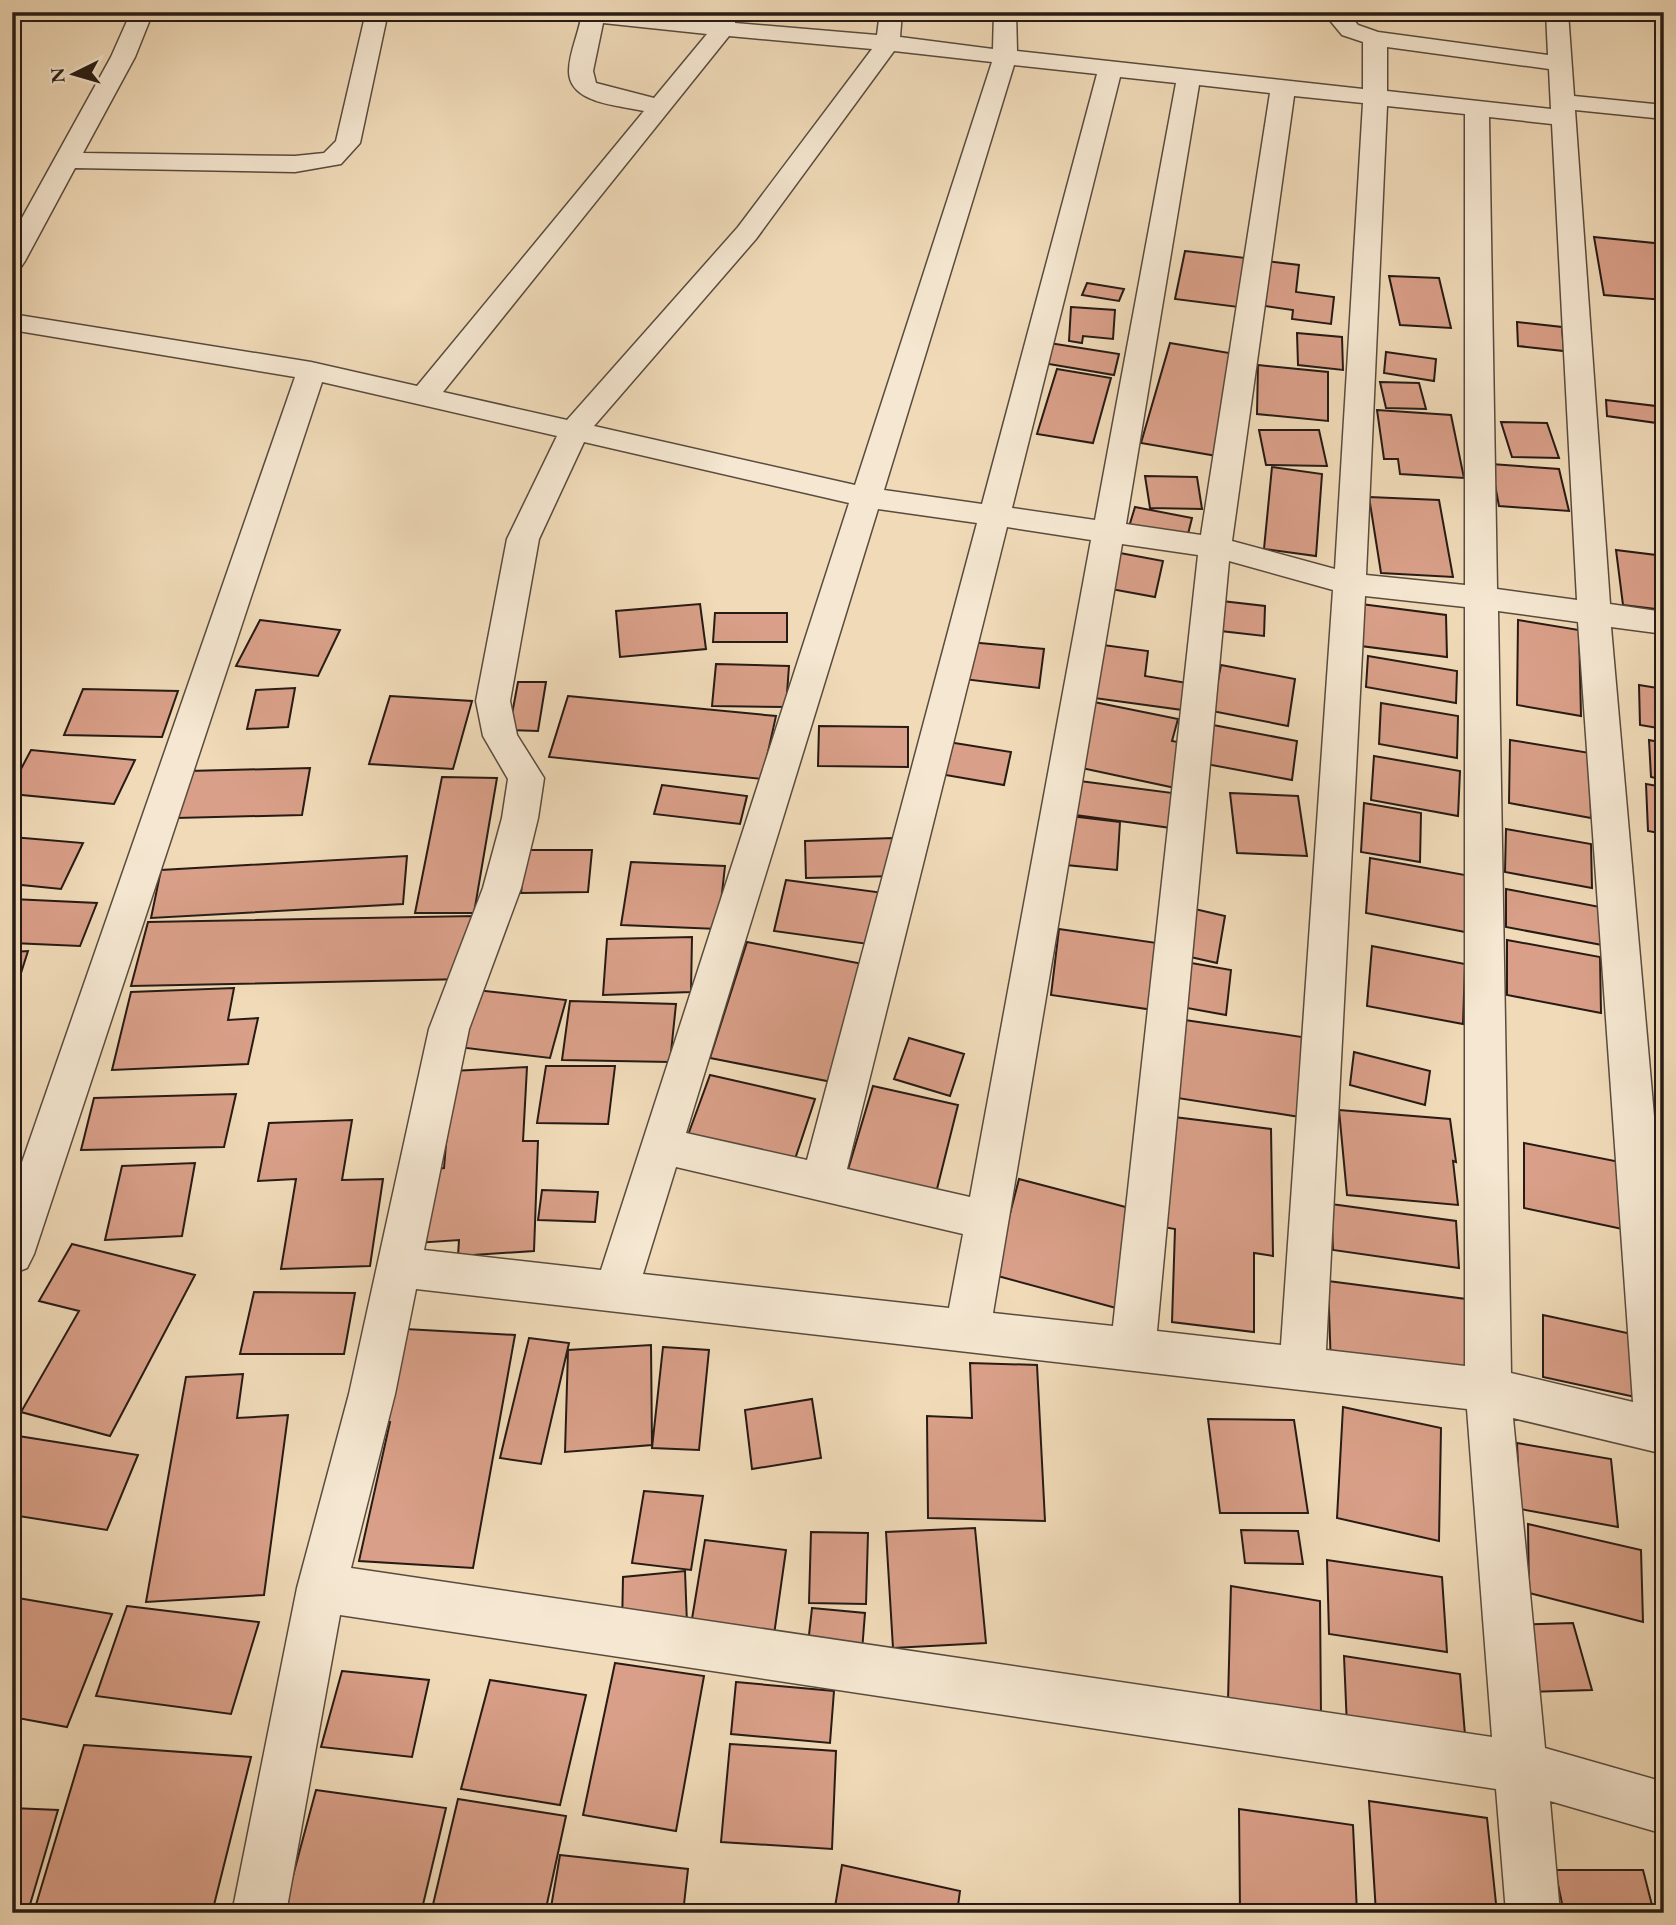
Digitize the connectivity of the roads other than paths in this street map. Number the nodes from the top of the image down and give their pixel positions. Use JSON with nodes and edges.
{"nodes":[{"id":1,"x":142,"y":12,"type":"edge"},
{"id":2,"x":377,"y":12,"type":"edge"},
{"id":3,"x":891,"y":12,"type":"edge"},
{"id":4,"x":1005,"y":12,"type":"edge"},
{"id":5,"x":1334,"y":12,"type":"edge"},
{"id":6,"x":1557,"y":12,"type":"edge"},
{"id":7,"x":593,"y":14,"type":"edge"},
{"id":8,"x":723,"y":21,"type":"edge"},
{"id":9,"x":1375,"y":38,"type":"junction"},
{"id":10,"x":888,"y":43,"type":"junction"},
{"id":11,"x":1005,"y":57,"type":"junction"},
{"id":12,"x":1561,"y":64,"type":"junction"},
{"id":13,"x":1110,"y":68,"type":"junction"},
{"id":14,"x":1189,"y":77,"type":"junction"},
{"id":15,"x":1283,"y":87,"type":"junction"},
{"id":16,"x":1375,"y":97,"type":"junction"},
{"id":17,"x":660,"y":107,"type":"junction"},
{"id":18,"x":1477,"y":109,"type":"junction"},
{"id":19,"x":1564,"y":110,"type":"junction"},
{"id":20,"x":1664,"y":112,"type":"edge"},
{"id":21,"x":67,"y":160,"type":"junction"},
{"id":22,"x":12,"y":261,"type":"edge"},
{"id":23,"x":12,"y":322,"type":"edge"},
{"id":24,"x":312,"y":371,"type":"junction"},
{"id":25,"x":424,"y":397,"type":"junction"},
{"id":26,"x":574,"y":430,"type":"junction"},
{"id":27,"x":865,"y":497,"type":"junction"},
{"id":28,"x":993,"y":516,"type":"junction"},
{"id":29,"x":1109,"y":532,"type":"junction"},
{"id":30,"x":1215,"y":547,"type":"junction"},
{"id":31,"x":1350,"y":584,"type":"junction"},
{"id":32,"x":1479,"y":597,"type":"junction"},
{"id":33,"x":1594,"y":614,"type":"junction"},
{"id":34,"x":1664,"y":623,"type":"edge"},
{"id":35,"x":662,"y":1146,"type":"junction"},
{"id":36,"x":822,"y":1183,"type":"junction"},
{"id":37,"x":987,"y":1220,"type":"junction"},
{"id":38,"x":12,"y":1254,"type":"edge"},
{"id":39,"x":399,"y":1267,"type":"junction"},
{"id":40,"x":616,"y":1292,"type":"junction"},
{"id":41,"x":967,"y":1332,"type":"junction"},
{"id":42,"x":1133,"y":1350,"type":"junction"},
{"id":43,"x":1302,"y":1369,"type":"junction"},
{"id":44,"x":1488,"y":1390,"type":"junction"},
{"id":45,"x":1661,"y":1431,"type":"edge"},
{"id":46,"x":321,"y":1588,"type":"junction"},
{"id":47,"x":1520,"y":1767,"type":"junction"},
{"id":48,"x":1664,"y":1808,"type":"edge"},
{"id":49,"x":259,"y":1913,"type":"edge"},
{"id":50,"x":1533,"y":1913,"type":"edge"}],
"edges":[{"from":1,"to":21,"type":"street"},
{"from":2,"to":21,"type":"street"},
{"from":3,"to":10,"type":"street"},
{"from":4,"to":11,"type":"street"},
{"from":5,"to":9,"type":"street"},
{"from":6,"to":12,"type":"street"},
{"from":7,"to":8,"type":"street"},
{"from":7,"to":17,"type":"street"},
{"from":8,"to":10,"type":"street"},
{"from":8,"to":17,"type":"street"},
{"from":9,"to":12,"type":"street"},
{"from":9,"to":16,"type":"street"},
{"from":10,"to":11,"type":"street"},
{"from":10,"to":26,"type":"street"},
{"from":11,"to":13,"type":"street"},
{"from":11,"to":27,"type":"street"},
{"from":12,"to":19,"type":"street"},
{"from":13,"to":14,"type":"street"},
{"from":13,"to":28,"type":"street"},
{"from":14,"to":15,"type":"street"},
{"from":14,"to":29,"type":"street"},
{"from":15,"to":16,"type":"street"},
{"from":15,"to":30,"type":"street"},
{"from":16,"to":18,"type":"street"},
{"from":16,"to":31,"type":"street"},
{"from":17,"to":25,"type":"street"},
{"from":18,"to":19,"type":"street"},
{"from":18,"to":32,"type":"street"},
{"from":19,"to":20,"type":"street"},
{"from":19,"to":33,"type":"street"},
{"from":21,"to":22,"type":"street"},
{"from":23,"to":24,"type":"street"},
{"from":24,"to":25,"type":"street"},
{"from":24,"to":38,"type":"street"},
{"from":25,"to":26,"type":"street"},
{"from":26,"to":27,"type":"street"},
{"from":26,"to":39,"type":"street"},
{"from":27,"to":28,"type":"street"},
{"from":27,"to":35,"type":"street"},
{"from":28,"to":29,"type":"street"},
{"from":28,"to":36,"type":"street"},
{"from":29,"to":30,"type":"street"},
{"from":29,"to":37,"type":"street"},
{"from":30,"to":31,"type":"street"},
{"from":30,"to":42,"type":"street"},
{"from":31,"to":32,"type":"street"},
{"from":31,"to":43,"type":"street"},
{"from":32,"to":33,"type":"street"},
{"from":32,"to":44,"type":"street"},
{"from":33,"to":34,"type":"street"},
{"from":33,"to":45,"type":"street"},
{"from":35,"to":36,"type":"street"},
{"from":35,"to":40,"type":"street"},
{"from":36,"to":37,"type":"street"},
{"from":37,"to":41,"type":"street"},
{"from":39,"to":40,"type":"street"},
{"from":39,"to":46,"type":"street"},
{"from":40,"to":41,"type":"street"},
{"from":41,"to":42,"type":"street"},
{"from":42,"to":43,"type":"street"},
{"from":43,"to":44,"type":"street"},
{"from":44,"to":45,"type":"street"},
{"from":44,"to":47,"type":"street"},
{"from":46,"to":47,"type":"street"},
{"from":46,"to":49,"type":"street"},
{"from":47,"to":48,"type":"street"},
{"from":47,"to":50,"type":"street"}]}
